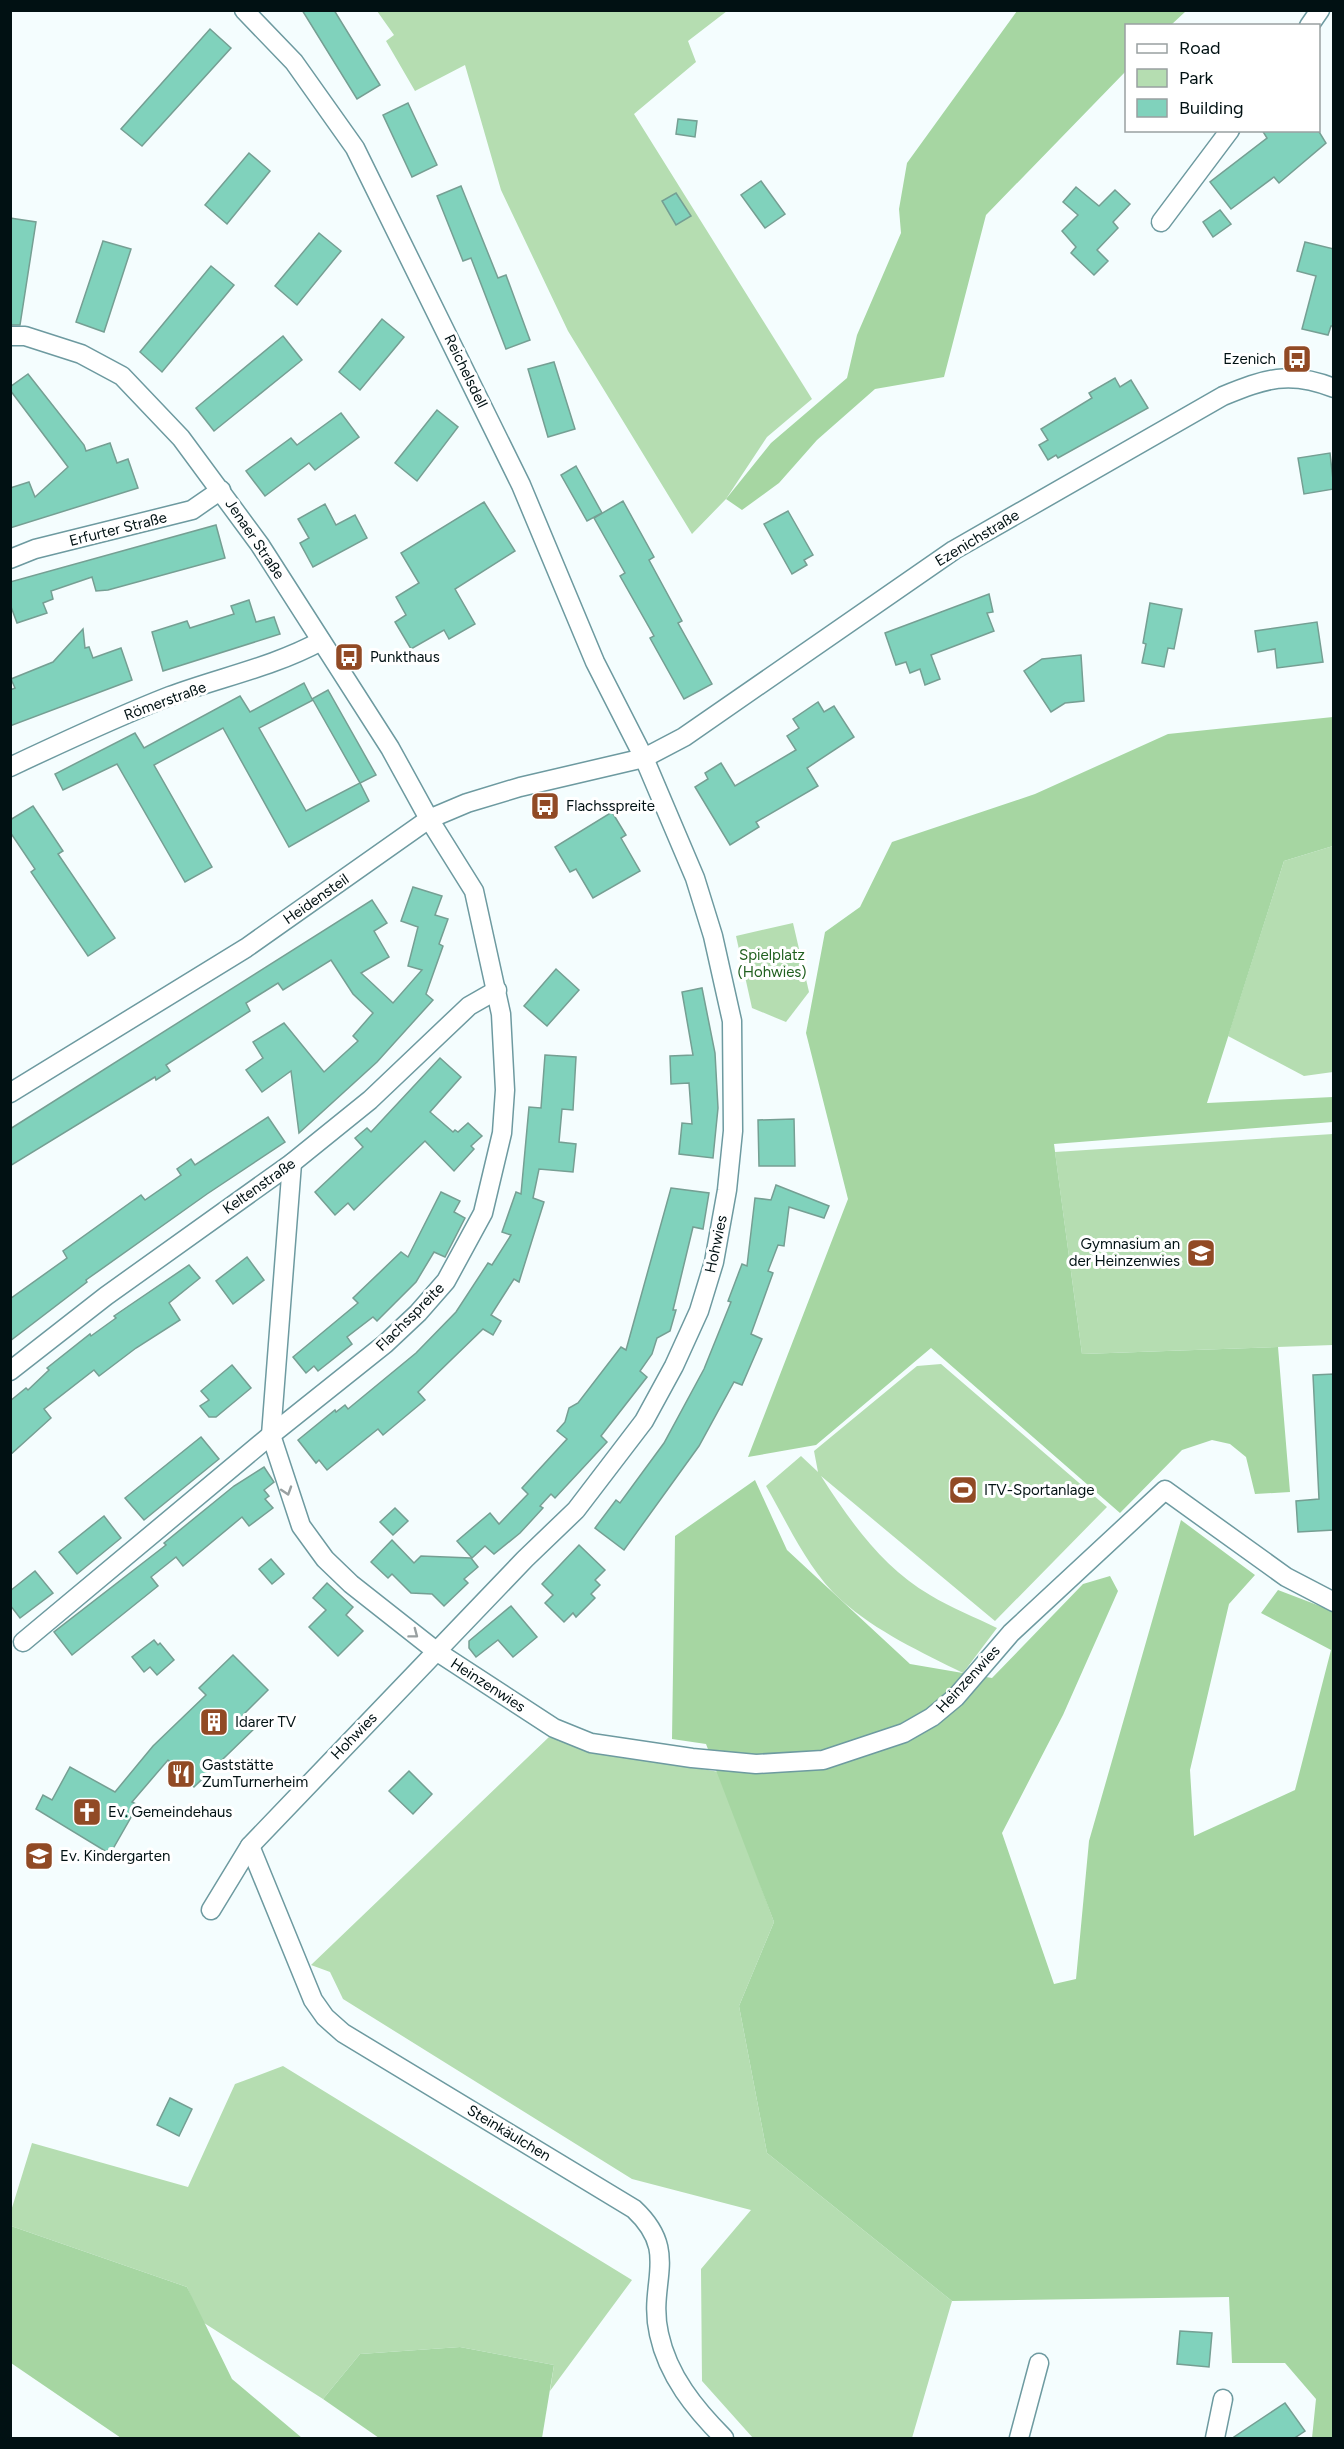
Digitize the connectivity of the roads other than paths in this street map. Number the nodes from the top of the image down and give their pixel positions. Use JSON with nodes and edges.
{"nodes":[{"id":1,"x":244,"y":10,"type":"edge"},
{"id":2,"x":1320,"y":10,"type":"edge"},
{"id":3,"x":1310,"y":24,"type":"edge"},
{"id":4,"x":1228,"y":132,"type":"edge"},
{"id":5,"x":1161,"y":222,"type":"dead end"},
{"id":6,"x":10,"y":336,"type":"edge"},
{"id":7,"x":1334,"y":388,"type":"edge"},
{"id":8,"x":221,"y":490,"type":"junction"},
{"id":9,"x":10,"y":559,"type":"edge"},
{"id":10,"x":321,"y":640,"type":"junction"},
{"id":11,"x":644,"y":758,"type":"junction"},
{"id":12,"x":10,"y":767,"type":"edge"},
{"id":13,"x":429,"y":819,"type":"junction"},
{"id":14,"x":497,"y":990,"type":"junction"},
{"id":15,"x":10,"y":1093,"type":"edge"},
{"id":16,"x":292,"y":1163,"type":"junction"},
{"id":17,"x":10,"y":1371,"type":"edge"},
{"id":18,"x":271,"y":1435,"type":"junction"},
{"id":19,"x":1334,"y":1602,"type":"edge"},
{"id":20,"x":23,"y":1642,"type":"dead end"},
{"id":21,"x":436,"y":1651,"type":"junction"},
{"id":22,"x":250,"y":1846,"type":"junction"},
{"id":23,"x":211,"y":1910,"type":"dead end"},
{"id":24,"x":1040,"y":2363,"type":"dead end"},
{"id":25,"x":1223,"y":2399,"type":"dead end"},
{"id":26,"x":724,"y":2439,"type":"edge"},
{"id":27,"x":1019,"y":2439,"type":"edge"},
{"id":28,"x":1215,"y":2439,"type":"edge"}],
"edges":[{"from":1,"to":11,"type":"street","name":"Reichelsdell"},
{"from":2,"to":3,"type":"street"},
{"from":4,"to":5,"type":"street"},
{"from":6,"to":8,"type":"street","name":"Jenaer Straße"},
{"from":7,"to":11,"type":"street","name":"Ezenichstraße"},
{"from":8,"to":9,"type":"street","name":"Erfurter Straße"},
{"from":8,"to":10,"type":"street","name":"Jenaer Straße"},
{"from":10,"to":12,"type":"street","name":"Römerstraße"},
{"from":10,"to":13,"type":"street","name":"Jenaer Straße"},
{"from":11,"to":13,"type":"street","name":"Heidensteil"},
{"from":11,"to":21,"type":"street","name":"Hohwies"},
{"from":13,"to":14,"type":"street","name":"Flachsspreite"},
{"from":13,"to":15,"type":"street","name":"Heidensteil"},
{"from":14,"to":16,"type":"street","name":"Keltenstraße"},
{"from":14,"to":18,"type":"street","name":"Flachsspreite"},
{"from":16,"to":17,"type":"street","name":"Keltenstraße"},
{"from":16,"to":18,"type":"street"},
{"from":18,"to":20,"type":"street","name":"Flachsspreite"},
{"from":18,"to":21,"type":"street","one_way":true},
{"from":19,"to":21,"type":"street","name":"Heinzenwies"},
{"from":21,"to":22,"type":"street","name":"Hohwies"},
{"from":22,"to":23,"type":"street","name":"Hohwies"},
{"from":22,"to":26,"type":"street","name":"Steinkäulchen"},
{"from":24,"to":27,"type":"street"},
{"from":25,"to":28,"type":"street"}]}
